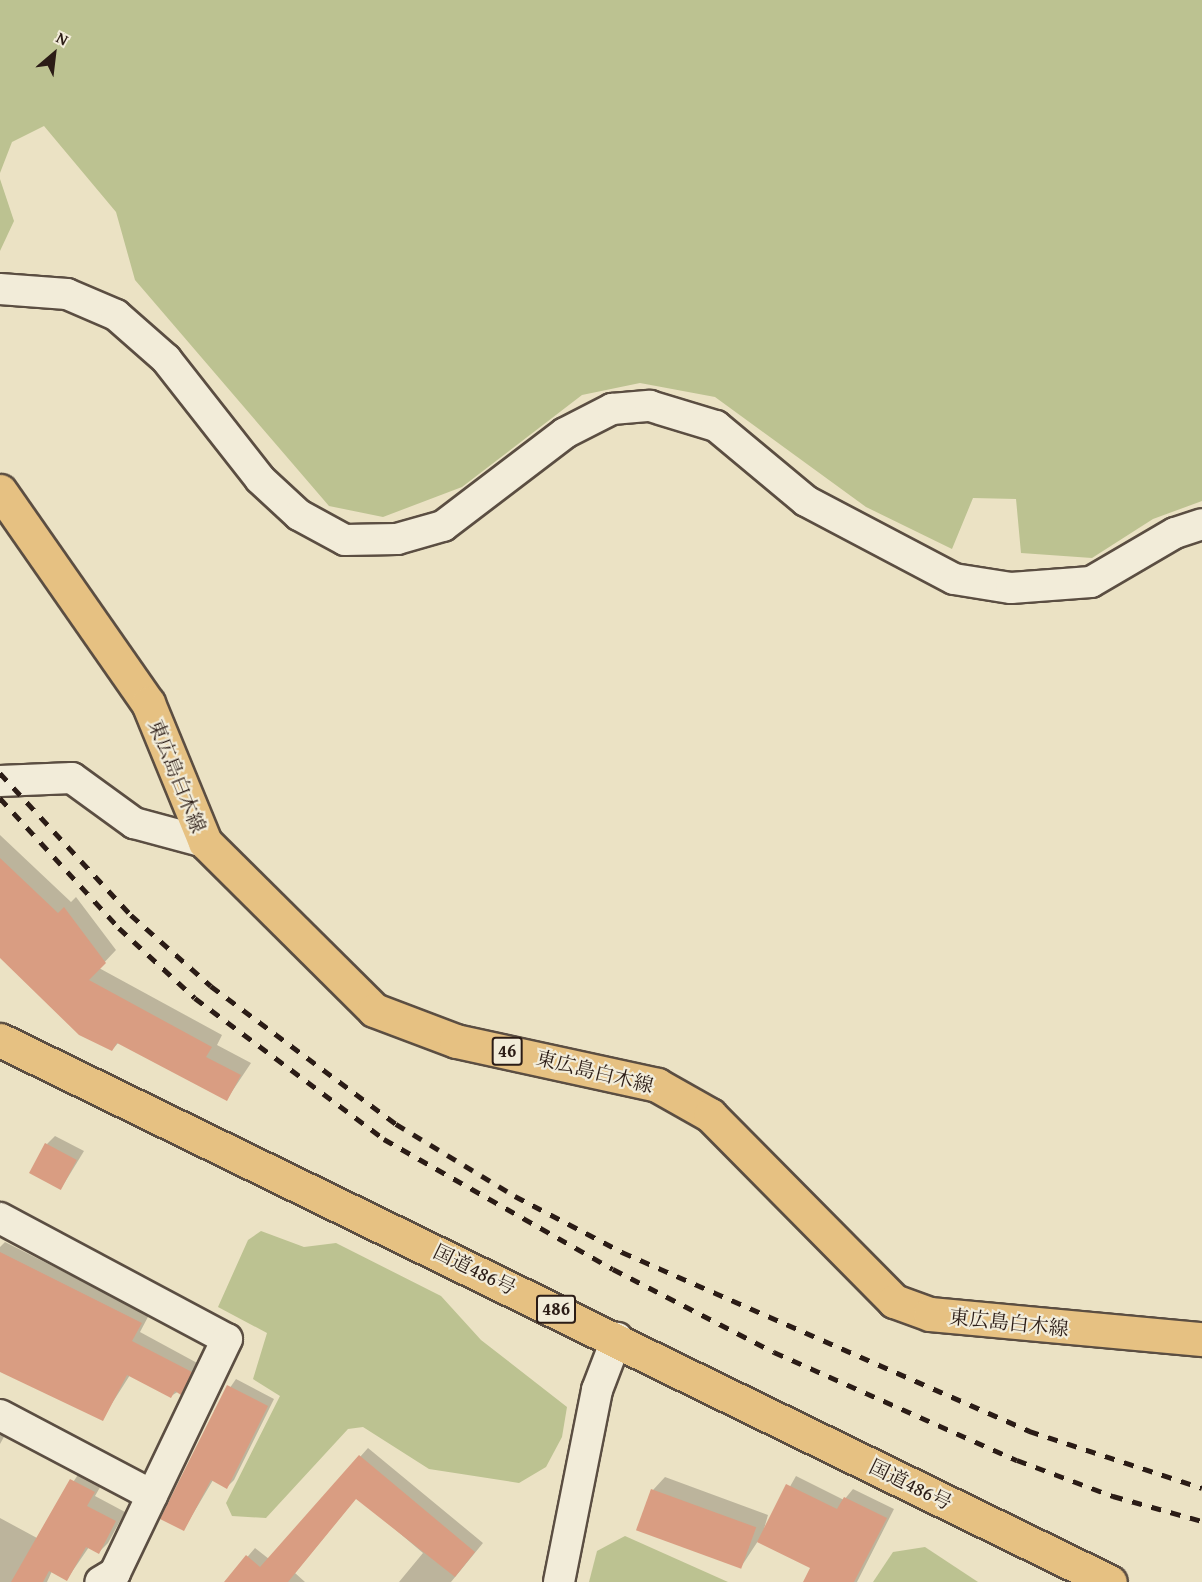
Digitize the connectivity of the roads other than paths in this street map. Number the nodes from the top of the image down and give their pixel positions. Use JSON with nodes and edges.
{"nodes":[{"id":1,"x":0,"y":289,"type":"edge"},
{"id":2,"x":0,"y":491,"type":"edge"},
{"id":3,"x":1202,"y":524,"type":"edge"},
{"id":4,"x":0,"y":781,"type":"edge"},
{"id":5,"x":205,"y":842,"type":"junction"},
{"id":6,"x":0,"y":1040,"type":"edge"},
{"id":7,"x":0,"y":1218,"type":"edge"},
{"id":8,"x":617,"y":1338,"type":"junction"},
{"id":9,"x":1202,"y":1339,"type":"edge"},
{"id":10,"x":0,"y":1415,"type":"edge"},
{"id":11,"x":152,"y":1496,"type":"junction"},
{"id":12,"x":100,"y":1582,"type":"edge"},
{"id":13,"x":559,"y":1582,"type":"edge"},
{"id":14,"x":1110,"y":1582,"type":"edge"}],
"edges":[{"from":1,"to":3,"type":"street"},
{"from":2,"to":5,"type":"main road","name":"東広島白木線","number":"46"},
{"from":4,"to":5,"type":"street"},
{"from":5,"to":9,"type":"main road","name":"東広島白木線","number":"46"},
{"from":6,"to":8,"type":"main road","name":"国道486号","number":"486"},
{"from":7,"to":11,"type":"street"},
{"from":8,"to":13,"type":"street"},
{"from":8,"to":14,"type":"main road","name":"国道486号","number":"486"},
{"from":10,"to":11,"type":"street"},
{"from":11,"to":12,"type":"street"}]}
